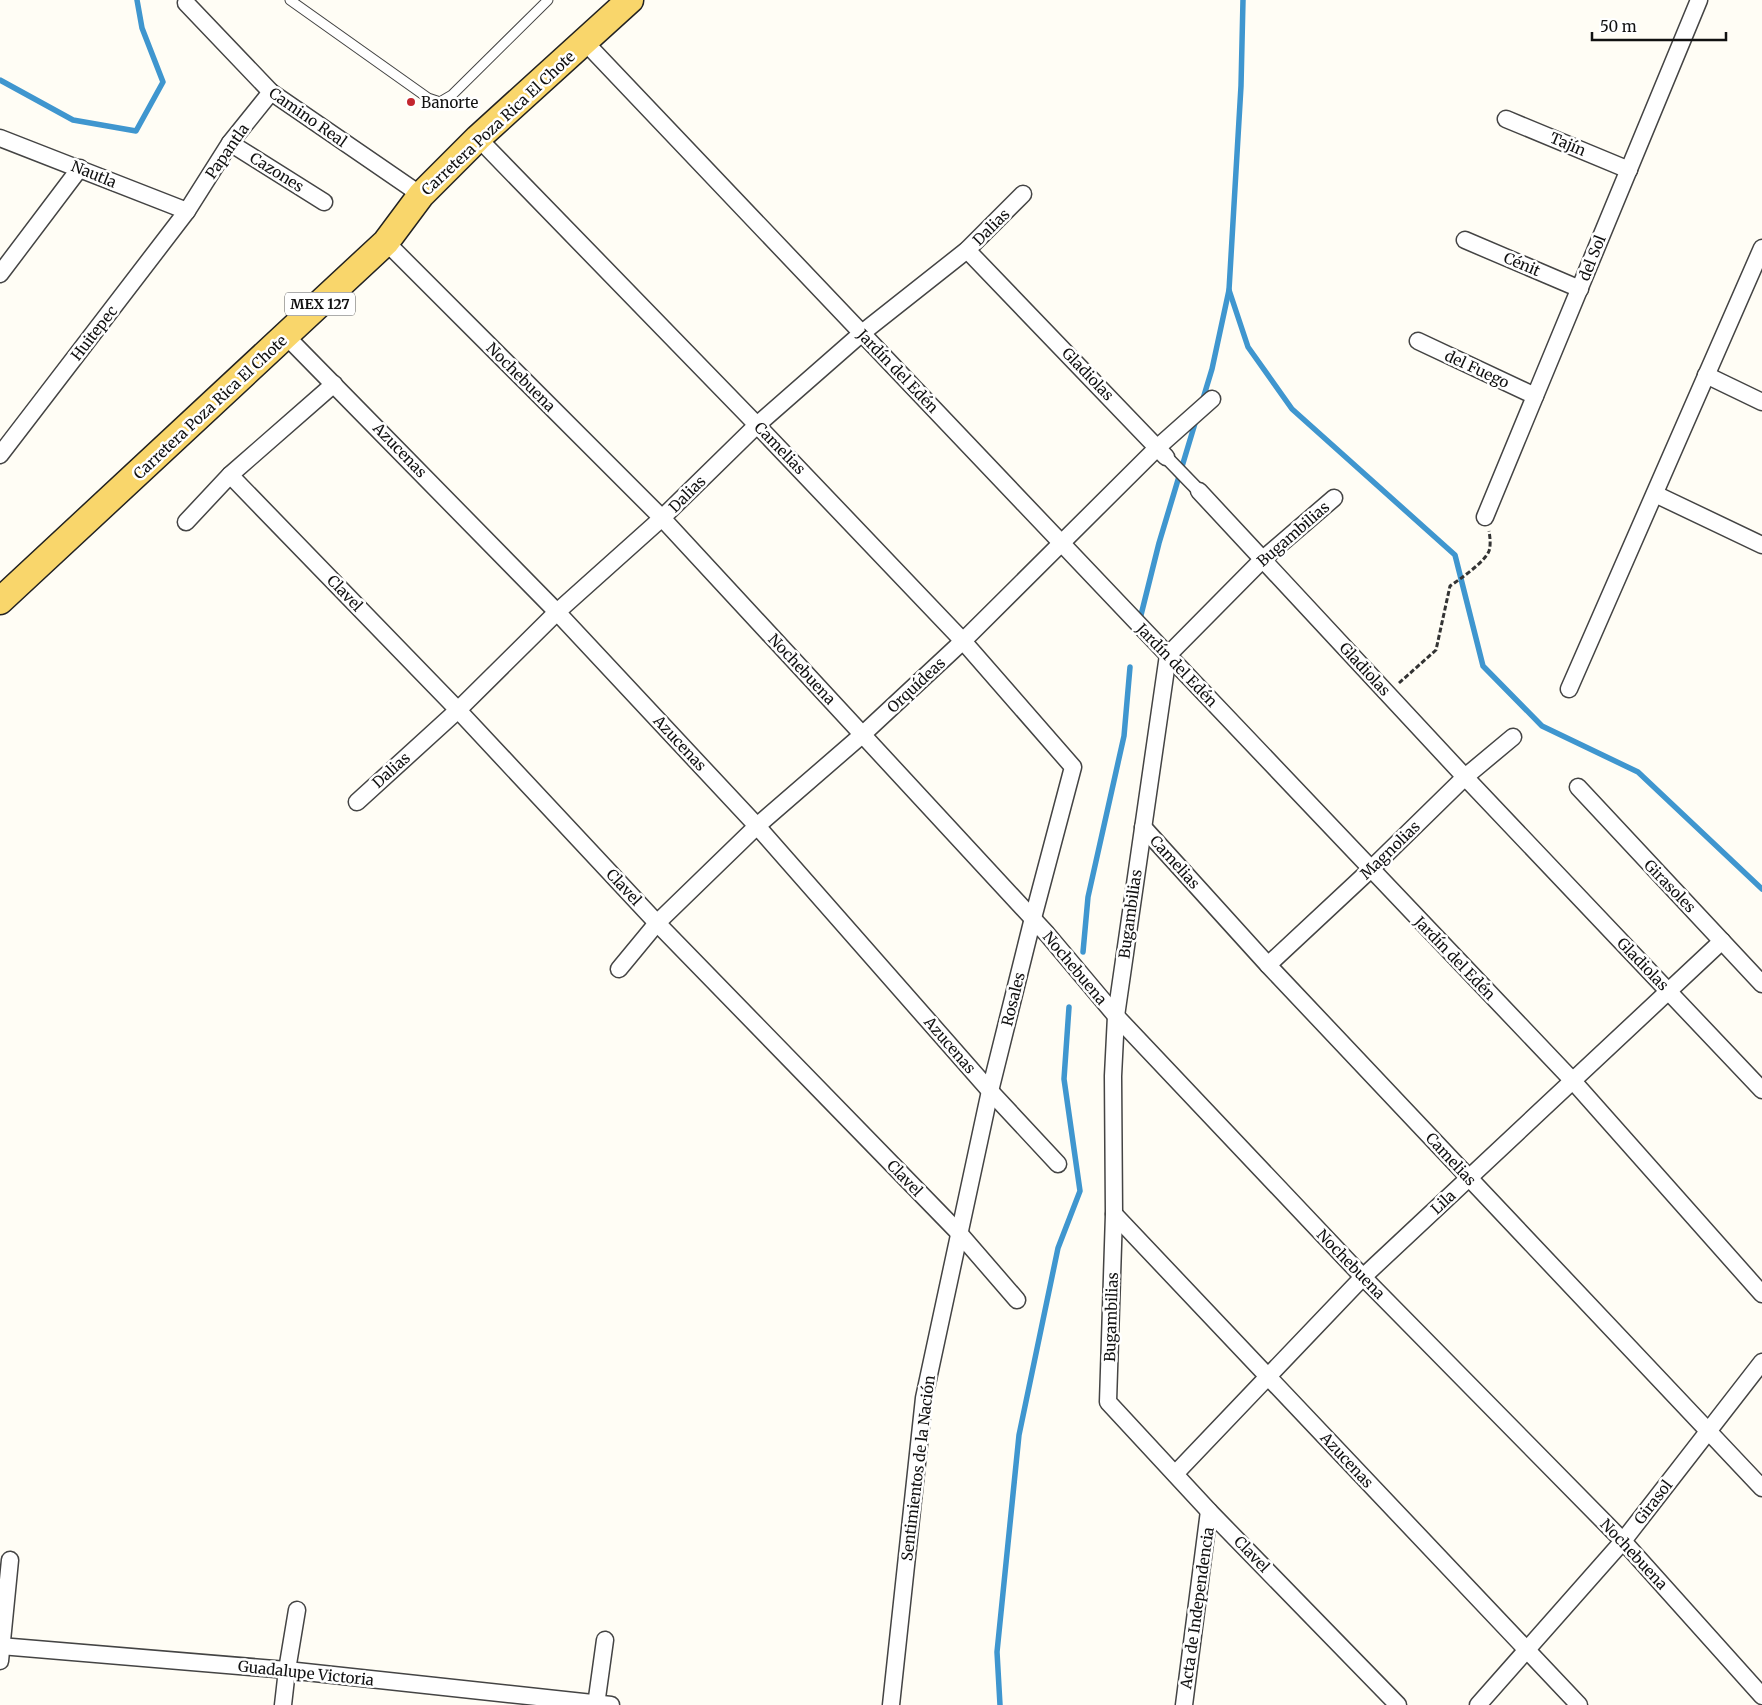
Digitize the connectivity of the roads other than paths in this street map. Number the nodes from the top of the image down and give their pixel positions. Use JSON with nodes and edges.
{"nodes":[{"id":1,"x":290,"y":0,"type":"edge"},
{"id":2,"x":548,"y":0,"type":"edge"},
{"id":3,"x":630,"y":0,"type":"edge"},
{"id":4,"x":1699,"y":0,"type":"edge"},
{"id":5,"x":186,"y":3,"type":"dead end"},
{"id":6,"x":584,"y":41,"type":"junction"},
{"id":7,"x":271,"y":92,"type":"junction"},
{"id":8,"x":1506,"y":119,"type":"dead end"},
{"id":9,"x":0,"y":138,"type":"edge"},
{"id":10,"x":478,"y":138,"type":"junction"},
{"id":11,"x":230,"y":143,"type":"junction"},
{"id":12,"x":80,"y":168,"type":"junction"},
{"id":13,"x":1629,"y":170,"type":"junction"},
{"id":14,"x":1023,"y":194,"type":"dead end"},
{"id":15,"x":421,"y":195,"type":"junction"},
{"id":16,"x":324,"y":202,"type":"dead end"},
{"id":17,"x":187,"y":211,"type":"junction"},
{"id":18,"x":1465,"y":240,"type":"dead end"},
{"id":19,"x":386,"y":242,"type":"junction"},
{"id":20,"x":967,"y":250,"type":"junction"},
{"id":21,"x":1761,"y":252,"type":"edge"},
{"id":22,"x":0,"y":274,"type":"edge"},
{"id":23,"x":1580,"y":289,"type":"junction"},
{"id":24,"x":862,"y":333,"type":"junction"},
{"id":25,"x":286,"y":336,"type":"junction"},
{"id":26,"x":1418,"y":341,"type":"dead end"},
{"id":27,"x":1706,"y":376,"type":"junction"},
{"id":28,"x":334,"y":384,"type":"junction"},
{"id":29,"x":1535,"y":396,"type":"junction"},
{"id":30,"x":1212,"y":399,"type":"dead end"},
{"id":31,"x":1762,"y":402,"type":"edge"},
{"id":32,"x":757,"y":424,"type":"junction"},
{"id":33,"x":1162,"y":452,"type":"junction"},
{"id":34,"x":0,"y":455,"type":"edge"},
{"id":35,"x":230,"y":475,"type":"junction"},
{"id":36,"x":1199,"y":491,"type":"joint"},
{"id":37,"x":1654,"y":494,"type":"junction"},
{"id":38,"x":1334,"y":498,"type":"dead end"},
{"id":39,"x":1485,"y":517,"type":"road end"},
{"id":40,"x":662,"y":518,"type":"junction"},
{"id":41,"x":186,"y":522,"type":"dead end"},
{"id":42,"x":1061,"y":543,"type":"junction"},
{"id":43,"x":1762,"y":545,"type":"edge"},
{"id":44,"x":1263,"y":559,"type":"junction"},
{"id":45,"x":0,"y":601,"type":"edge"},
{"id":46,"x":557,"y":612,"type":"junction"},
{"id":47,"x":963,"y":641,"type":"junction"},
{"id":48,"x":1168,"y":656,"type":"junction"},
{"id":49,"x":1569,"y":690,"type":"dead end"},
{"id":50,"x":458,"y":710,"type":"junction"},
{"id":51,"x":862,"y":735,"type":"junction"},
{"id":52,"x":1513,"y":737,"type":"dead end"},
{"id":53,"x":1073,"y":766,"type":"joint"},
{"id":54,"x":1464,"y":777,"type":"junction"},
{"id":55,"x":1578,"y":787,"type":"dead end"},
{"id":56,"x":357,"y":802,"type":"dead end"},
{"id":57,"x":758,"y":826,"type":"junction"},
{"id":58,"x":1142,"y":827,"type":"junction"},
{"id":59,"x":1371,"y":869,"type":"junction"},
{"id":60,"x":1033,"y":918,"type":"junction"},
{"id":61,"x":658,"y":923,"type":"junction"},
{"id":62,"x":1722,"y":941,"type":"junction"},
{"id":63,"x":1268,"y":965,"type":"junction"},
{"id":64,"x":618,"y":969,"type":"dead end"},
{"id":65,"x":1762,"y":984,"type":"edge"},
{"id":66,"x":1669,"y":990,"type":"junction"},
{"id":67,"x":1116,"y":1016,"type":"junction"},
{"id":68,"x":1572,"y":1082,"type":"junction"},
{"id":69,"x":1762,"y":1090,"type":"edge"},
{"id":70,"x":990,"y":1091,"type":"junction"},
{"id":71,"x":1058,"y":1164,"type":"dead end"},
{"id":72,"x":1469,"y":1178,"type":"junction"},
{"id":73,"x":1114,"y":1214,"type":"junction"},
{"id":74,"x":959,"y":1233,"type":"junction"},
{"id":75,"x":1364,"y":1277,"type":"junction"},
{"id":76,"x":1762,"y":1294,"type":"edge"},
{"id":77,"x":1017,"y":1300,"type":"dead end"},
{"id":78,"x":1762,"y":1362,"type":"edge"},
{"id":79,"x":1268,"y":1376,"type":"junction"},
{"id":80,"x":1108,"y":1402,"type":"joint"},
{"id":81,"x":1708,"y":1432,"type":"junction"},
{"id":82,"x":1175,"y":1474,"type":"junction"},
{"id":83,"x":1762,"y":1488,"type":"edge"},
{"id":84,"x":1209,"y":1511,"type":"junction"},
{"id":85,"x":1623,"y":1541,"type":"junction"},
{"id":86,"x":10,"y":1560,"type":"dead end"},
{"id":87,"x":297,"y":1610,"type":"dead end"},
{"id":88,"x":605,"y":1640,"type":"dead end"},
{"id":89,"x":1526,"y":1649,"type":"junction"},
{"id":90,"x":0,"y":1651,"type":"edge"},
{"id":91,"x":287,"y":1670,"type":"junction"},
{"id":92,"x":1762,"y":1696,"type":"edge"},
{"id":93,"x":601,"y":1704,"type":"edge"},
{"id":94,"x":283,"y":1705,"type":"edge"},
{"id":95,"x":891,"y":1705,"type":"edge"},
{"id":96,"x":1184,"y":1705,"type":"edge"},
{"id":97,"x":1398,"y":1705,"type":"edge"},
{"id":98,"x":1478,"y":1705,"type":"edge"},
{"id":99,"x":1579,"y":1705,"type":"edge"}],
"edges":[{"from":1,"to":2,"type":"lane"},
{"from":3,"to":6,"type":"main road","name":"Carretera Poza Rica El Chote","number":"MEX 127"},
{"from":4,"to":13,"type":"street","name":"del Sol"},
{"from":5,"to":7,"type":"street","name":"Camino Real"},
{"from":6,"to":10,"type":"main road","name":"Carretera Poza Rica El Chote","number":"MEX 127"},
{"from":6,"to":24,"type":"street","name":"Jardín del Edén"},
{"from":7,"to":11,"type":"street","name":"Papantla"},
{"from":7,"to":15,"type":"street","name":"Camino Real"},
{"from":8,"to":13,"type":"street","name":"Tajín"},
{"from":9,"to":12,"type":"street","name":"Nautla"},
{"from":10,"to":15,"type":"main road","name":"Carretera Poza Rica El Chote","number":"MEX 127"},
{"from":10,"to":32,"type":"street","name":"Camelias"},
{"from":11,"to":16,"type":"street","name":"Cazones"},
{"from":11,"to":17,"type":"street","name":"Papantla"},
{"from":12,"to":17,"type":"street","name":"Nautla"},
{"from":12,"to":22,"type":"street"},
{"from":13,"to":23,"type":"street","name":"del Sol"},
{"from":14,"to":20,"type":"street","name":"Dalias"},
{"from":15,"to":19,"type":"main road","name":"Carretera Poza Rica El Chote","number":"MEX 127"},
{"from":17,"to":34,"type":"street","name":"Huitepec"},
{"from":18,"to":23,"type":"street","name":"Cénit"},
{"from":19,"to":25,"type":"main road","name":"Carretera Poza Rica El Chote","number":"MEX 127"},
{"from":19,"to":40,"type":"street","name":"Nochebuena"},
{"from":20,"to":24,"type":"street","name":"Dalias"},
{"from":20,"to":33,"type":"street","name":"Gladiolas"},
{"from":21,"to":27,"type":"street"},
{"from":23,"to":29,"type":"street","name":"del Sol"},
{"from":24,"to":32,"type":"street","name":"Dalias"},
{"from":24,"to":42,"type":"street","name":"Jardín del Edén"},
{"from":25,"to":28,"type":"street","name":"Azucenas"},
{"from":25,"to":45,"type":"main road","name":"Carretera Poza Rica El Chote","number":"MEX 127"},
{"from":26,"to":29,"type":"street","name":"del Fuego"},
{"from":27,"to":31,"type":"street"},
{"from":27,"to":37,"type":"street"},
{"from":28,"to":35,"type":"street"},
{"from":28,"to":46,"type":"street","name":"Azucenas"},
{"from":29,"to":39,"type":"street","name":"del Sol"},
{"from":30,"to":33,"type":"street","name":"Orquídeas"},
{"from":32,"to":40,"type":"street","name":"Dalias"},
{"from":32,"to":47,"type":"street","name":"Camelias"},
{"from":33,"to":36,"type":"street","name":"Gladiolas"},
{"from":33,"to":42,"type":"street","name":"Orquídeas"},
{"from":35,"to":41,"type":"street"},
{"from":35,"to":50,"type":"street","name":"Clavel"},
{"from":36,"to":44,"type":"street","name":"Gladiolas"},
{"from":37,"to":43,"type":"street"},
{"from":37,"to":49,"type":"street"},
{"from":38,"to":44,"type":"street","name":"Bugambilias"},
{"from":40,"to":46,"type":"street","name":"Dalias"},
{"from":40,"to":51,"type":"street","name":"Nochebuena"},
{"from":42,"to":47,"type":"street","name":"Orquídeas"},
{"from":42,"to":48,"type":"street","name":"Jardín del Edén"},
{"from":44,"to":48,"type":"street","name":"Bugambilias"},
{"from":44,"to":54,"type":"street","name":"Gladiolas"},
{"from":46,"to":50,"type":"street","name":"Dalias"},
{"from":46,"to":57,"type":"street","name":"Azucenas"},
{"from":47,"to":51,"type":"street","name":"Orquídeas"},
{"from":47,"to":53,"type":"street","name":"Camelias"},
{"from":48,"to":58,"type":"street","name":"Bugambilias"},
{"from":48,"to":59,"type":"street","name":"Jardín del Edén"},
{"from":50,"to":56,"type":"street","name":"Dalias"},
{"from":50,"to":61,"type":"street","name":"Clavel"},
{"from":51,"to":57,"type":"street","name":"Orquídeas"},
{"from":51,"to":60,"type":"street","name":"Nochebuena"},
{"from":52,"to":54,"type":"street","name":"Magnolias"},
{"from":53,"to":60,"type":"street","name":"Rosales"},
{"from":54,"to":59,"type":"street","name":"Magnolias"},
{"from":54,"to":66,"type":"street","name":"Gladiolas"},
{"from":55,"to":62,"type":"street","name":"Girasoles"},
{"from":57,"to":61,"type":"street","name":"Orquídeas"},
{"from":57,"to":70,"type":"street","name":"Azucenas"},
{"from":58,"to":63,"type":"street","name":"Camelias"},
{"from":58,"to":67,"type":"street","name":"Bugambilias"},
{"from":59,"to":63,"type":"street","name":"Magnolias"},
{"from":59,"to":68,"type":"street","name":"Jardín del Edén"},
{"from":60,"to":67,"type":"street","name":"Nochebuena"},
{"from":60,"to":70,"type":"street","name":"Rosales"},
{"from":61,"to":64,"type":"street","name":"Orquídeas"},
{"from":61,"to":74,"type":"street","name":"Clavel"},
{"from":62,"to":65,"type":"street","name":"Girasoles"},
{"from":62,"to":66,"type":"street","name":"Lila"},
{"from":63,"to":72,"type":"street","name":"Camelias"},
{"from":66,"to":68,"type":"street","name":"Lila"},
{"from":66,"to":69,"type":"street","name":"Gladiolas"},
{"from":67,"to":73,"type":"street","name":"Bugambilias"},
{"from":67,"to":75,"type":"street","name":"Nochebuena"},
{"from":68,"to":72,"type":"street","name":"Lila"},
{"from":68,"to":76,"type":"street","name":"Jardín del Edén"},
{"from":70,"to":71,"type":"street","name":"Azucenas"},
{"from":70,"to":74,"type":"street","name":"Rosales"},
{"from":72,"to":75,"type":"street","name":"Lila"},
{"from":72,"to":81,"type":"street","name":"Camelias"},
{"from":73,"to":79,"type":"street","name":"Azucenas"},
{"from":73,"to":80,"type":"street","name":"Bugambilias"},
{"from":74,"to":77,"type":"street","name":"Clavel"},
{"from":74,"to":95,"type":"street","name":"Sentimientos de la Nación"},
{"from":75,"to":79,"type":"street","name":"Lila"},
{"from":75,"to":85,"type":"street","name":"Nochebuena"},
{"from":78,"to":81,"type":"street","name":"Girasol"},
{"from":79,"to":82,"type":"street","name":"Lila"},
{"from":79,"to":89,"type":"street","name":"Azucenas"},
{"from":80,"to":82,"type":"street","name":"Clavel"},
{"from":81,"to":83,"type":"street","name":"Camelias"},
{"from":81,"to":85,"type":"street","name":"Girasol"},
{"from":82,"to":84,"type":"street","name":"Clavel"},
{"from":84,"to":96,"type":"street","name":"Acta de Independencia"},
{"from":84,"to":97,"type":"street","name":"Clavel"},
{"from":85,"to":89,"type":"street","name":"Girasol"},
{"from":85,"to":92,"type":"street","name":"Nochebuena"},
{"from":86,"to":90,"type":"street"},
{"from":87,"to":91,"type":"street"},
{"from":88,"to":93,"type":"street"},
{"from":89,"to":98,"type":"street","name":"Girasol"},
{"from":89,"to":99,"type":"street","name":"Azucenas"},
{"from":90,"to":91,"type":"street","name":"Guadalupe Victoria"},
{"from":91,"to":93,"type":"street","name":"Guadalupe Victoria"},
{"from":91,"to":94,"type":"street"}]}
